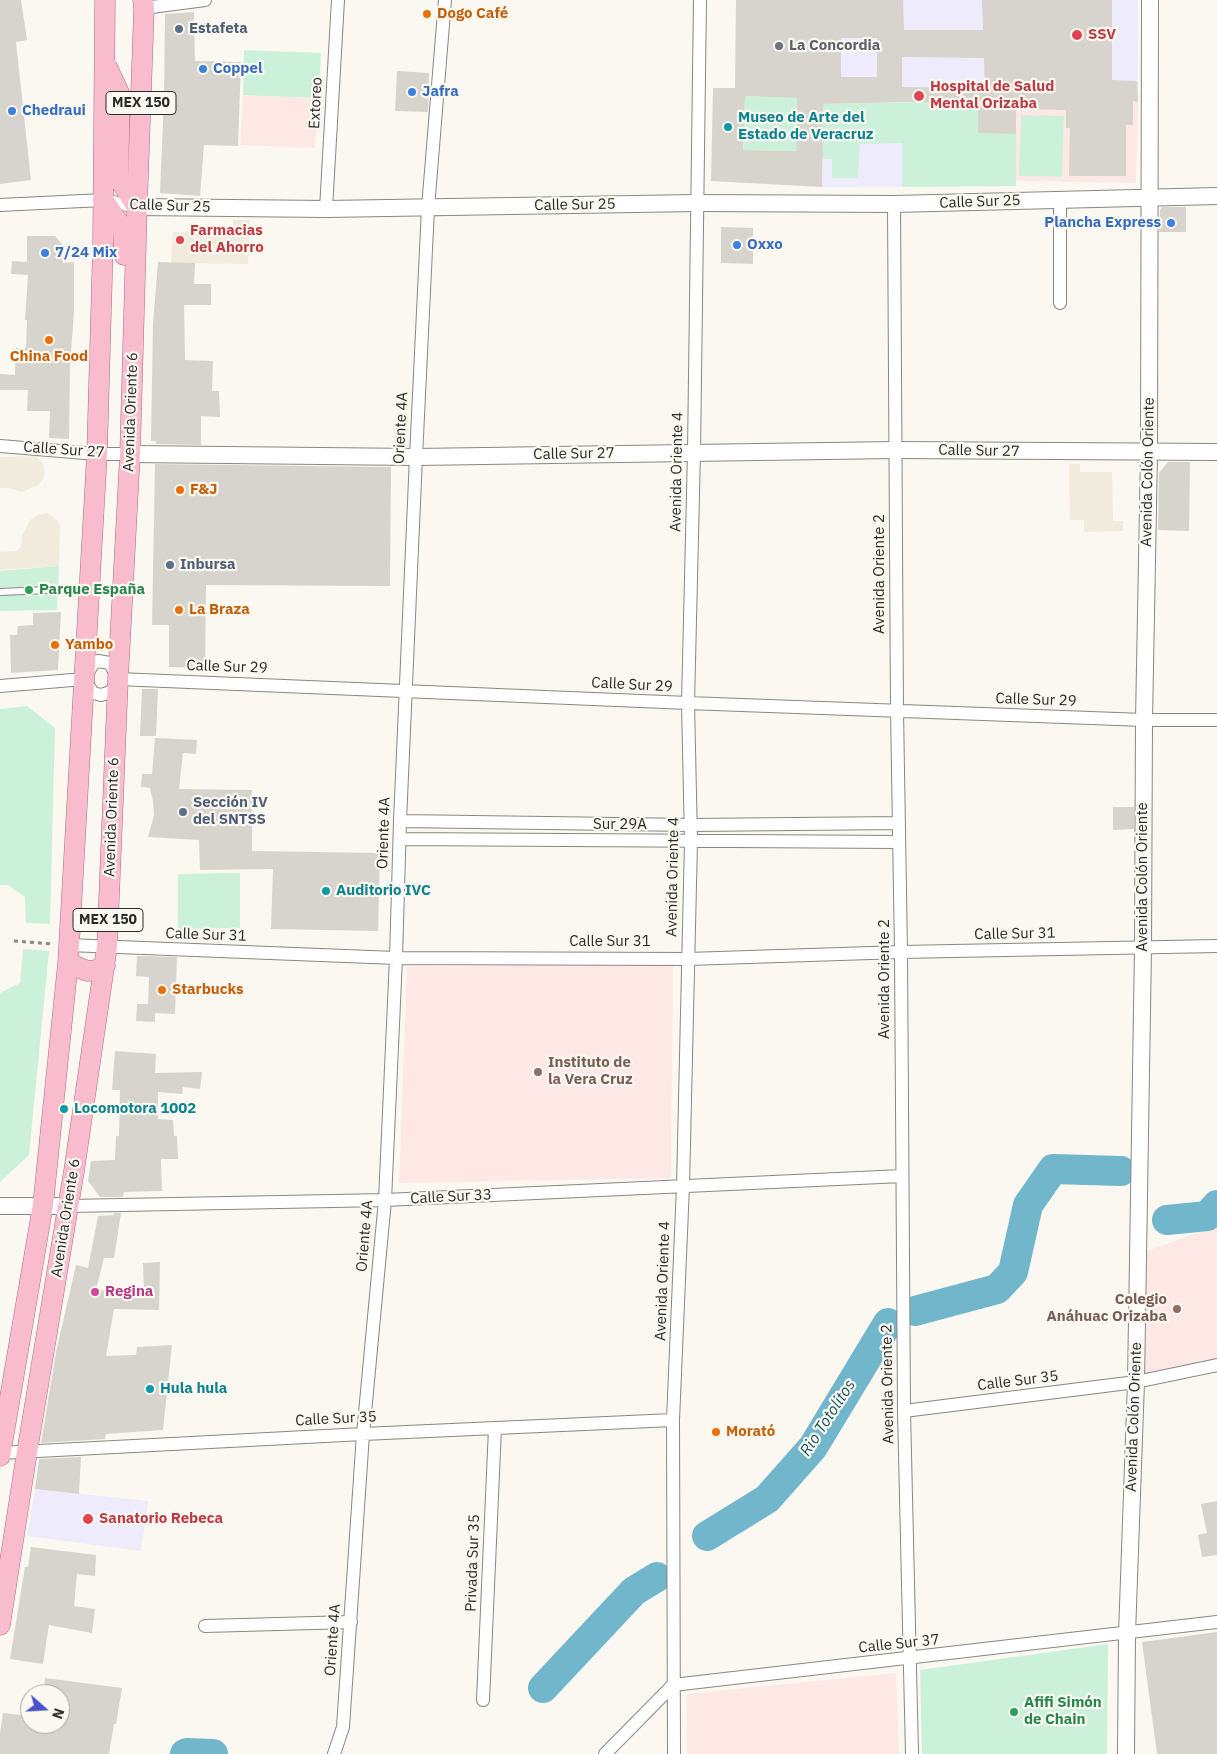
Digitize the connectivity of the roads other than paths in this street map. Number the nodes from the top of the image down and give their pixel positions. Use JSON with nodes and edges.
{"nodes":[{"id":1,"x":105,"y":0,"type":"edge"},
{"id":2,"x":205,"y":0,"type":"edge"},
{"id":3,"x":338,"y":0,"type":"edge"},
{"id":4,"x":444,"y":0,"type":"edge"},
{"id":5,"x":700,"y":0,"type":"edge"},
{"id":6,"x":1150,"y":0,"type":"edge"},
{"id":7,"x":144,"y":4,"type":"edge"},
{"id":8,"x":105,"y":62,"type":"junction"},
{"id":9,"x":1217,"y":196,"type":"edge"},
{"id":10,"x":1150,"y":198,"type":"junction"},
{"id":11,"x":103,"y":200,"type":"junction"},
{"id":12,"x":1060,"y":200,"type":"junction"},
{"id":13,"x":696,"y":203,"type":"junction"},
{"id":14,"x":894,"y":204,"type":"junction"},
{"id":15,"x":0,"y":206,"type":"edge"},
{"id":16,"x":137,"y":207,"type":"junction"},
{"id":17,"x":428,"y":208,"type":"junction"},
{"id":18,"x":326,"y":209,"type":"junction"},
{"id":19,"x":1060,"y":303,"type":"dead end"},
{"id":20,"x":134,"y":307,"type":"junction"},
{"id":21,"x":0,"y":446,"type":"edge"},
{"id":22,"x":895,"y":450,"type":"junction"},
{"id":23,"x":694,"y":452,"type":"junction"},
{"id":24,"x":1148,"y":452,"type":"junction"},
{"id":25,"x":1217,"y":452,"type":"edge"},
{"id":26,"x":97,"y":454,"type":"junction"},
{"id":27,"x":130,"y":454,"type":"junction"},
{"id":28,"x":416,"y":457,"type":"junction"},
{"id":29,"x":48,"y":590,"type":"dead end"},
{"id":30,"x":0,"y":592,"type":"edge"},
{"id":31,"x":84,"y":679,"type":"junction"},
{"id":32,"x":118,"y":679,"type":"junction"},
{"id":33,"x":0,"y":686,"type":"edge"},
{"id":34,"x":406,"y":691,"type":"junction"},
{"id":35,"x":688,"y":704,"type":"junction"},
{"id":36,"x":897,"y":710,"type":"junction"},
{"id":37,"x":1144,"y":720,"type":"junction"},
{"id":38,"x":1217,"y":720,"type":"edge"},
{"id":39,"x":400,"y":821,"type":"junction"},
{"id":40,"x":899,"y":823,"type":"junction"},
{"id":41,"x":691,"y":825,"type":"junction"},
{"id":42,"x":400,"y":839,"type":"junction"},
{"id":43,"x":691,"y":841,"type":"junction"},
{"id":44,"x":899,"y":842,"type":"junction"},
{"id":45,"x":1217,"y":946,"type":"edge"},
{"id":46,"x":1143,"y":948,"type":"junction"},
{"id":47,"x":902,"y":952,"type":"junction"},
{"id":48,"x":68,"y":954,"type":"junction"},
{"id":49,"x":106,"y":956,"type":"junction"},
{"id":50,"x":396,"y":958,"type":"junction"},
{"id":51,"x":688,"y":959,"type":"junction"},
{"id":52,"x":902,"y":1176,"type":"junction"},
{"id":53,"x":683,"y":1186,"type":"junction"},
{"id":54,"x":385,"y":1200,"type":"junction"},
{"id":55,"x":43,"y":1205,"type":"junction"},
{"id":56,"x":0,"y":1206,"type":"edge"},
{"id":57,"x":69,"y":1206,"type":"junction"},
{"id":58,"x":1217,"y":1365,"type":"edge"},
{"id":59,"x":1136,"y":1382,"type":"junction"},
{"id":60,"x":904,"y":1412,"type":"junction"},
{"id":61,"x":673,"y":1420,"type":"junction"},
{"id":62,"x":495,"y":1428,"type":"junction"},
{"id":63,"x":363,"y":1434,"type":"junction"},
{"id":64,"x":27,"y":1452,"type":"junction"},
{"id":65,"x":0,"y":1454,"type":"edge"},
{"id":66,"x":351,"y":1622,"type":"junction"},
{"id":67,"x":1217,"y":1622,"type":"edge"},
{"id":68,"x":0,"y":1625,"type":"edge"},
{"id":69,"x":205,"y":1626,"type":"dead end"},
{"id":70,"x":1127,"y":1634,"type":"junction"},
{"id":71,"x":909,"y":1659,"type":"junction"},
{"id":72,"x":673,"y":1685,"type":"junction"},
{"id":73,"x":483,"y":1700,"type":"dead end"},
{"id":74,"x":334,"y":1754,"type":"edge"},
{"id":75,"x":605,"y":1754,"type":"edge"},
{"id":76,"x":674,"y":1754,"type":"edge"},
{"id":77,"x":912,"y":1754,"type":"edge"},
{"id":78,"x":1126,"y":1754,"type":"edge"}],
"edges":[{"from":1,"to":8,"type":"main road","name":"Avenida Oriente 6","number":"MEX 150"},
{"from":2,"to":7,"type":"street"},
{"from":3,"to":18,"type":"street","name":"Extoreo"},
{"from":4,"to":17,"type":"street","name":"Oriente 4A"},
{"from":5,"to":13,"type":"street","name":"Avenida Oriente 4"},
{"from":6,"to":10,"type":"street","name":"Avenida Colón Oriente"},
{"from":7,"to":16,"type":"main road","name":"Avenida Oriente 6","number":"MEX 150"},
{"from":8,"to":11,"type":"main road","name":"Avenida Oriente 6","number":"MEX 150"},
{"from":8,"to":16,"type":"main road"},
{"from":9,"to":10,"type":"street","name":"Calle Sur 25"},
{"from":10,"to":12,"type":"street","name":"Calle Sur 25"},
{"from":10,"to":24,"type":"street","name":"Avenida Colón Oriente"},
{"from":11,"to":15,"type":"street","name":"Calle Sur 25"},
{"from":11,"to":16,"type":"street","name":"Calle Sur 25"},
{"from":11,"to":20,"type":"main road"},
{"from":11,"to":26,"type":"main road","name":"Avenida Oriente 6","number":"MEX 150"},
{"from":12,"to":14,"type":"street","name":"Calle Sur 25"},
{"from":12,"to":19,"type":"street"},
{"from":13,"to":14,"type":"street","name":"Calle Sur 25"},
{"from":13,"to":17,"type":"street","name":"Calle Sur 25"},
{"from":13,"to":23,"type":"street","name":"Avenida Oriente 4"},
{"from":14,"to":22,"type":"street","name":"Avenida Oriente 2"},
{"from":16,"to":18,"type":"street","name":"Calle Sur 25"},
{"from":16,"to":20,"type":"main road","name":"Avenida Oriente 6","number":"MEX 150"},
{"from":17,"to":18,"type":"street","name":"Calle Sur 25"},
{"from":17,"to":28,"type":"street","name":"Oriente 4A"},
{"from":20,"to":27,"type":"main road","name":"Avenida Oriente 6","number":"MEX 150"},
{"from":21,"to":26,"type":"street","name":"Calle Sur 27"},
{"from":22,"to":23,"type":"street","name":"Calle Sur 27"},
{"from":22,"to":24,"type":"street","name":"Calle Sur 27"},
{"from":22,"to":36,"type":"street","name":"Avenida Oriente 2"},
{"from":23,"to":28,"type":"street","name":"Calle Sur 27"},
{"from":23,"to":35,"type":"street","name":"Avenida Oriente 4"},
{"from":24,"to":25,"type":"street","name":"Calle Sur 27"},
{"from":24,"to":37,"type":"street","name":"Avenida Colón Oriente"},
{"from":26,"to":27,"type":"street","name":"Calle Sur 27"},
{"from":26,"to":31,"type":"main road","name":"Avenida Oriente 6","number":"MEX 150"},
{"from":27,"to":28,"type":"street","name":"Calle Sur 27"},
{"from":27,"to":32,"type":"main road","name":"Avenida Oriente 6","number":"MEX 150"},
{"from":28,"to":34,"type":"street","name":"Oriente 4A"},
{"from":29,"to":30,"type":"lane"},
{"from":31,"to":32,"type":"street"},
{"from":31,"to":32,"type":"street"},
{"from":31,"to":33,"type":"street"},
{"from":31,"to":48,"type":"main road","name":"Avenida Oriente 6","number":"MEX 150"},
{"from":32,"to":34,"type":"street","name":"Calle Sur 29"},
{"from":32,"to":49,"type":"main road","name":"Avenida Oriente 6","number":"MEX 150"},
{"from":34,"to":35,"type":"street","name":"Calle Sur 29"},
{"from":34,"to":39,"type":"street","name":"Oriente 4A"},
{"from":35,"to":36,"type":"street","name":"Calle Sur 29"},
{"from":35,"to":41,"type":"street","name":"Avenida Oriente 4"},
{"from":36,"to":37,"type":"street","name":"Calle Sur 29"},
{"from":36,"to":40,"type":"street","name":"Avenida Oriente 2"},
{"from":37,"to":38,"type":"street","name":"Calle Sur 29"},
{"from":37,"to":46,"type":"street","name":"Avenida Colón Oriente"},
{"from":39,"to":41,"type":"street","name":"Sur 29A"},
{"from":39,"to":42,"type":"street","name":"Oriente 4A"},
{"from":40,"to":41,"type":"street","name":"Sur 29A"},
{"from":40,"to":44,"type":"street","name":"Avenida Oriente 2"},
{"from":41,"to":43,"type":"street","name":"Avenida Oriente 4"},
{"from":42,"to":43,"type":"street","name":"Sur 29A"},
{"from":42,"to":50,"type":"street","name":"Oriente 4A"},
{"from":43,"to":44,"type":"street","name":"Sur 29A"},
{"from":43,"to":51,"type":"street","name":"Avenida Oriente 4"},
{"from":44,"to":47,"type":"street","name":"Avenida Oriente 2"},
{"from":45,"to":46,"type":"street","name":"Calle Sur 31"},
{"from":46,"to":47,"type":"street","name":"Calle Sur 31"},
{"from":46,"to":59,"type":"street","name":"Avenida Colón Oriente"},
{"from":47,"to":51,"type":"street","name":"Calle Sur 31"},
{"from":47,"to":52,"type":"street","name":"Avenida Oriente 2"},
{"from":48,"to":49,"type":"main road"},
{"from":48,"to":55,"type":"main road","name":"Avenida Oriente 6","number":"MEX 150"},
{"from":49,"to":50,"type":"street","name":"Calle Sur 31"},
{"from":49,"to":57,"type":"main road","name":"Avenida Oriente 6","number":"MEX 150"},
{"from":50,"to":51,"type":"street","name":"Calle Sur 31"},
{"from":50,"to":54,"type":"street","name":"Oriente 4A"},
{"from":51,"to":53,"type":"street","name":"Avenida Oriente 4"},
{"from":52,"to":53,"type":"street","name":"Calle Sur 33"},
{"from":52,"to":60,"type":"street","name":"Avenida Oriente 2"},
{"from":53,"to":54,"type":"street","name":"Calle Sur 33"},
{"from":53,"to":61,"type":"street","name":"Avenida Oriente 4"},
{"from":54,"to":57,"type":"street","name":"Calle Sur 33"},
{"from":54,"to":63,"type":"street","name":"Oriente 4A"},
{"from":55,"to":56,"type":"street","name":"Calle Sur 33"},
{"from":55,"to":57,"type":"street","name":"Calle Sur 33"},
{"from":55,"to":65,"type":"main road","name":"Avenida Oriente 6","number":"MEX 150"},
{"from":57,"to":64,"type":"main road","name":"Avenida Oriente 6","number":"MEX 150"},
{"from":58,"to":59,"type":"street","name":"Calle Sur 35"},
{"from":59,"to":60,"type":"street","name":"Calle Sur 35"},
{"from":59,"to":70,"type":"street","name":"Avenida Colón Oriente"},
{"from":60,"to":71,"type":"street","name":"Avenida Oriente 2"},
{"from":61,"to":62,"type":"street","name":"Calle Sur 35"},
{"from":61,"to":72,"type":"street","name":"Avenida Oriente 4"},
{"from":62,"to":63,"type":"street","name":"Calle Sur 35"},
{"from":62,"to":73,"type":"street","name":"Privada Sur 35"},
{"from":63,"to":64,"type":"street","name":"Calle Sur 35"},
{"from":63,"to":66,"type":"street","name":"Oriente 4A"},
{"from":64,"to":65,"type":"street","name":"Calle Sur 35"},
{"from":64,"to":68,"type":"main road","name":"Avenida Oriente 6","number":"MEX 150"},
{"from":66,"to":69,"type":"street"},
{"from":66,"to":74,"type":"street","name":"Oriente 4A"},
{"from":67,"to":70,"type":"street","name":"Calle Sur 37"},
{"from":70,"to":71,"type":"street","name":"Calle Sur 37"},
{"from":70,"to":78,"type":"street","name":"Avenida Colón Oriente"},
{"from":71,"to":72,"type":"street","name":"Calle Sur 37"},
{"from":71,"to":77,"type":"street","name":"Avenida Oriente 2"},
{"from":72,"to":75,"type":"street"},
{"from":72,"to":76,"type":"street","name":"Avenida Oriente 4"}]}
